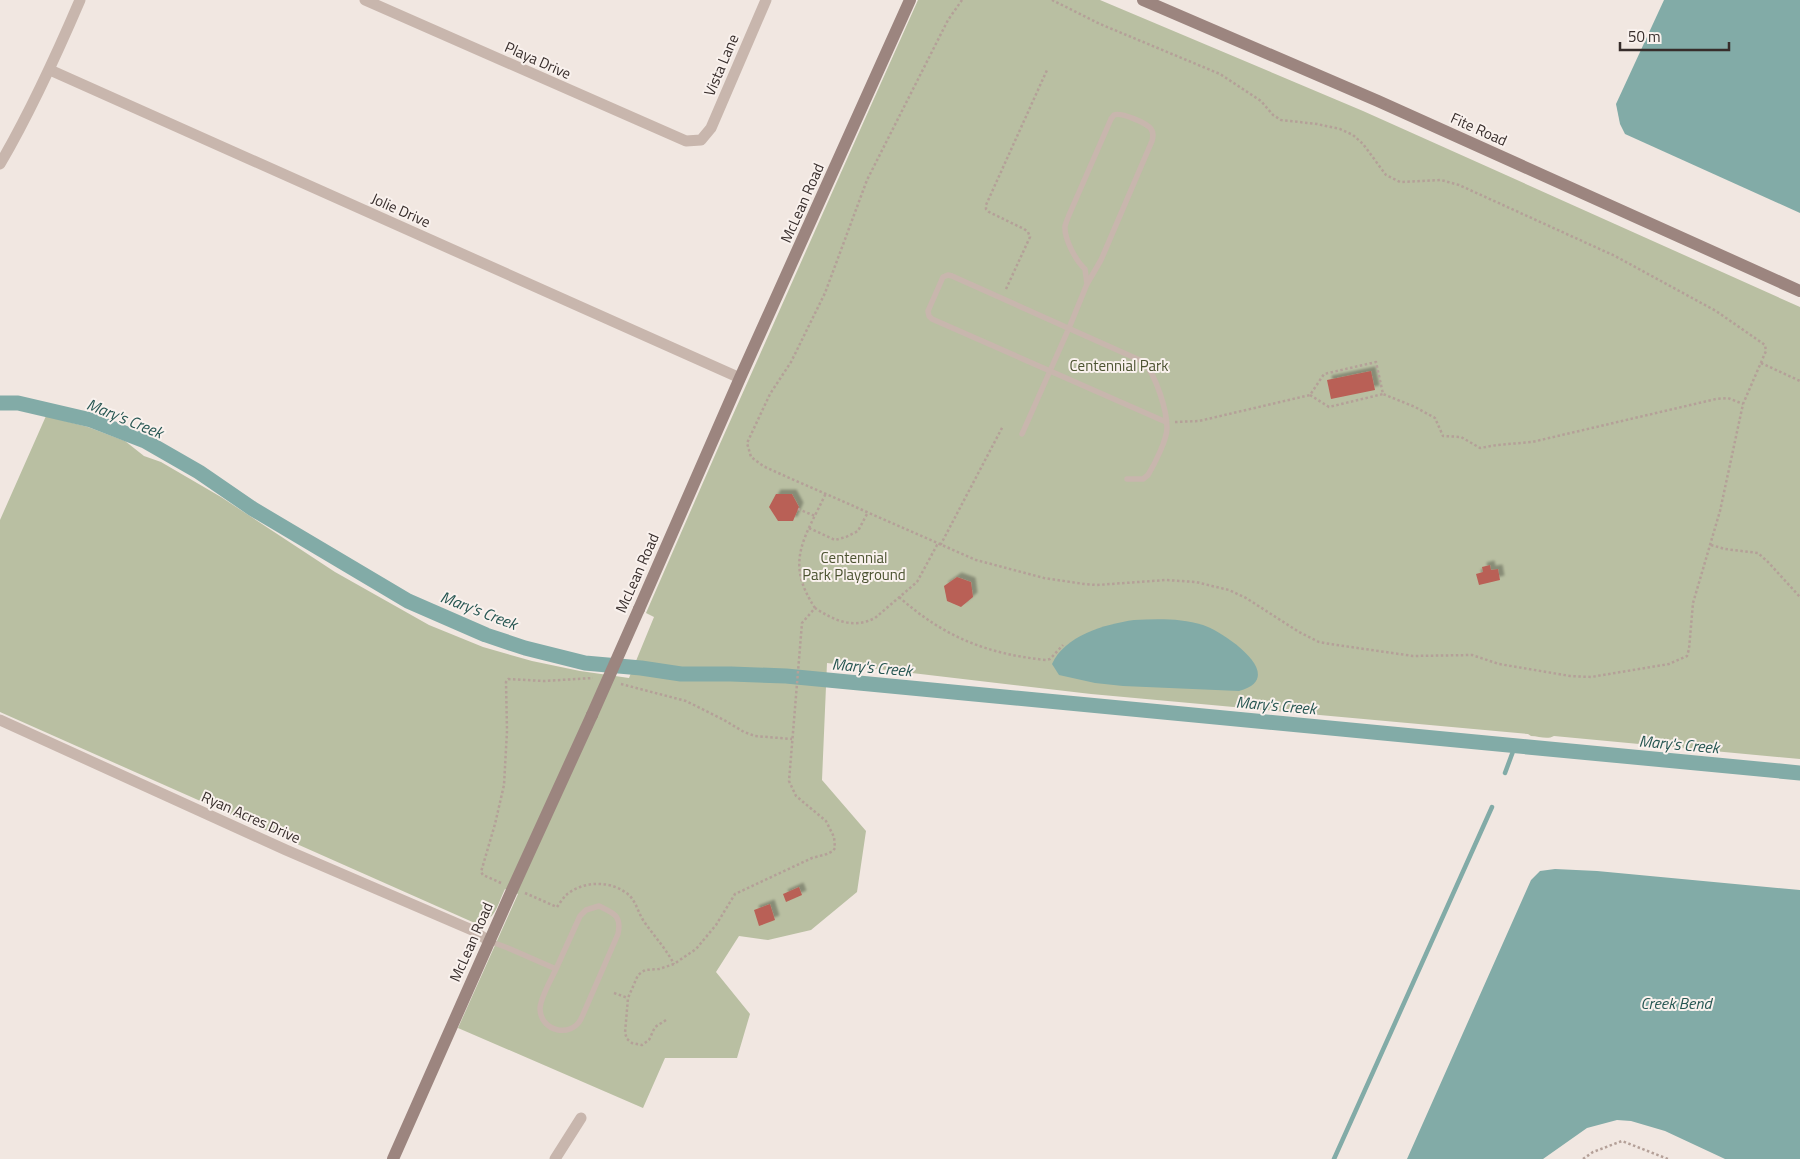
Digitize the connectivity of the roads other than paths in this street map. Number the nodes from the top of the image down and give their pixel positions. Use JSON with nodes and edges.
{"nodes":[{"id":1,"x":80,"y":0,"type":"edge"},
{"id":2,"x":365,"y":0,"type":"edge"},
{"id":3,"x":766,"y":0,"type":"edge"},
{"id":4,"x":910,"y":0,"type":"edge"},
{"id":5,"x":1143,"y":0,"type":"edge"},
{"id":6,"x":50,"y":70,"type":"junction"},
{"id":7,"x":700,"y":140,"type":"joint"},
{"id":8,"x":0,"y":164,"type":"edge"},
{"id":9,"x":1087,"y":284,"type":"junction"},
{"id":10,"x":1800,"y":291,"type":"edge"},
{"id":11,"x":1069,"y":328,"type":"junction"},
{"id":12,"x":1050,"y":372,"type":"junction"},
{"id":13,"x":740,"y":378,"type":"junction"},
{"id":14,"x":1166,"y":422,"type":"junction"},
{"id":15,"x":1022,"y":434,"type":"dead end"},
{"id":16,"x":1127,"y":479,"type":"dead end"},
{"id":17,"x":0,"y":720,"type":"edge"},
{"id":18,"x":489,"y":941,"type":"junction"},
{"id":19,"x":556,"y":969,"type":"junction"},
{"id":20,"x":581,"y":1118,"type":"dead end"},
{"id":21,"x":393,"y":1159,"type":"edge"},
{"id":22,"x":555,"y":1159,"type":"edge"}],
"edges":[{"from":1,"to":6,"type":"street"},
{"from":2,"to":7,"type":"street","name":"Playa Drive"},
{"from":3,"to":7,"type":"street","name":"Vista Lane"},
{"from":4,"to":13,"type":"street","name":"McLean Road"},
{"from":5,"to":10,"type":"street","name":"Fite Road"},
{"from":6,"to":8,"type":"street"},
{"from":6,"to":13,"type":"street","name":"Jolie Drive"},
{"from":9,"to":9,"type":"lane"},
{"from":9,"to":11,"type":"lane"},
{"from":11,"to":12,"type":"lane"},
{"from":11,"to":12,"type":"lane"},
{"from":11,"to":14,"type":"lane"},
{"from":12,"to":14,"type":"lane"},
{"from":12,"to":15,"type":"lane"},
{"from":13,"to":18,"type":"street","name":"McLean Road","bridge":true},
{"from":14,"to":16,"type":"lane"},
{"from":17,"to":18,"type":"street","name":"Ryan Acres Drive"},
{"from":18,"to":19,"type":"lane"},
{"from":18,"to":21,"type":"street","name":"McLean Road"},
{"from":19,"to":19,"type":"lane"},
{"from":20,"to":22,"type":"street"}]}
